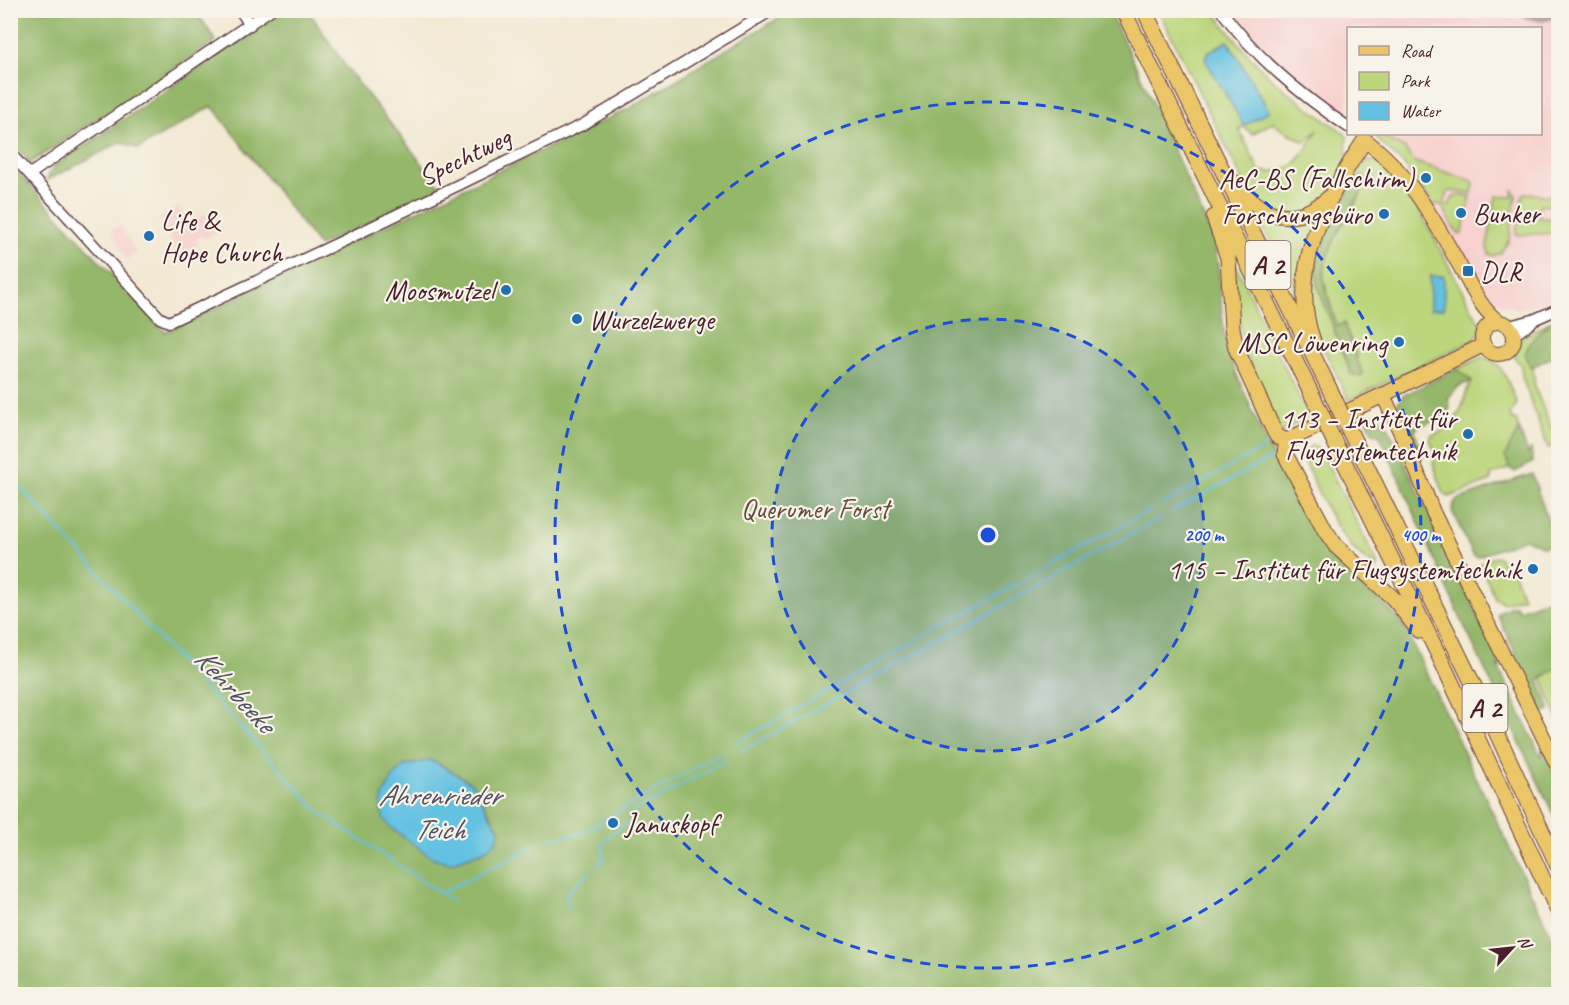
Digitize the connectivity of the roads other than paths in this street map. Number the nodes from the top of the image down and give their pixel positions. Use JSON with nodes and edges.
{"nodes":[{"id":1,"x":240,"y":10,"type":"edge"},
{"id":2,"x":270,"y":10,"type":"edge"},
{"id":3,"x":772,"y":10,"type":"edge"},
{"id":4,"x":1123,"y":10,"type":"edge"},
{"id":5,"x":1144,"y":10,"type":"edge"},
{"id":6,"x":1221,"y":10,"type":"edge"},
{"id":7,"x":250,"y":25,"type":"junction"},
{"id":8,"x":1347,"y":127,"type":"edge"},
{"id":9,"x":1361,"y":137,"type":"edge"},
{"id":10,"x":1209,"y":143,"type":"junction"},
{"id":11,"x":10,"y":153,"type":"edge"},
{"id":12,"x":1201,"y":171,"type":"junction"},
{"id":13,"x":30,"y":174,"type":"junction"},
{"id":14,"x":1333,"y":194,"type":"junction"},
{"id":15,"x":1558,"y":309,"type":"edge"},
{"id":16,"x":1502,"y":328,"type":"junction"},
{"id":17,"x":1483,"y":345,"type":"junction"},
{"id":18,"x":1329,"y":389,"type":"junction"},
{"id":19,"x":1383,"y":395,"type":"junction"},
{"id":20,"x":1288,"y":442,"type":"junction"},
{"id":21,"x":1441,"y":660,"type":"junction"},
{"id":22,"x":1558,"y":767,"type":"edge"},
{"id":23,"x":1558,"y":866,"type":"edge"},
{"id":24,"x":1558,"y":911,"type":"edge"},
{"id":25,"x":10,"y":989,"type":"edge"},
{"id":26,"x":15,"y":994,"type":"edge"}],
"edges":[{"from":1,"to":7,"type":"street"},
{"from":2,"to":7,"type":"street"},
{"from":3,"to":13,"type":"street","name":"Spechtweg"},
{"from":4,"to":12,"type":"highway","number":"A 2"},
{"from":5,"to":10,"type":"highway","number":"A 2"},
{"from":6,"to":8,"type":"street"},
{"from":7,"to":13,"type":"street"},
{"from":9,"to":14,"type":"highway"},
{"from":9,"to":16,"type":"main road"},
{"from":10,"to":14,"type":"highway"},
{"from":10,"to":18,"type":"highway","number":"A 2"},
{"from":11,"to":13,"type":"street"},
{"from":12,"to":20,"type":"highway"},
{"from":12,"to":21,"type":"highway","number":"A 2","bridge":true},
{"from":14,"to":18,"type":"highway"},
{"from":15,"to":16,"type":"street"},
{"from":16,"to":17,"type":"main road"},
{"from":16,"to":17,"type":"main road"},
{"from":17,"to":19,"type":"main road"},
{"from":18,"to":23,"type":"highway","number":"A 2","bridge":true},
{"from":19,"to":20,"type":"highway"},
{"from":19,"to":22,"type":"main road"},
{"from":20,"to":21,"type":"highway"},
{"from":21,"to":24,"type":"highway","number":"A 2"},
{"from":25,"to":26,"type":"street"}]}
